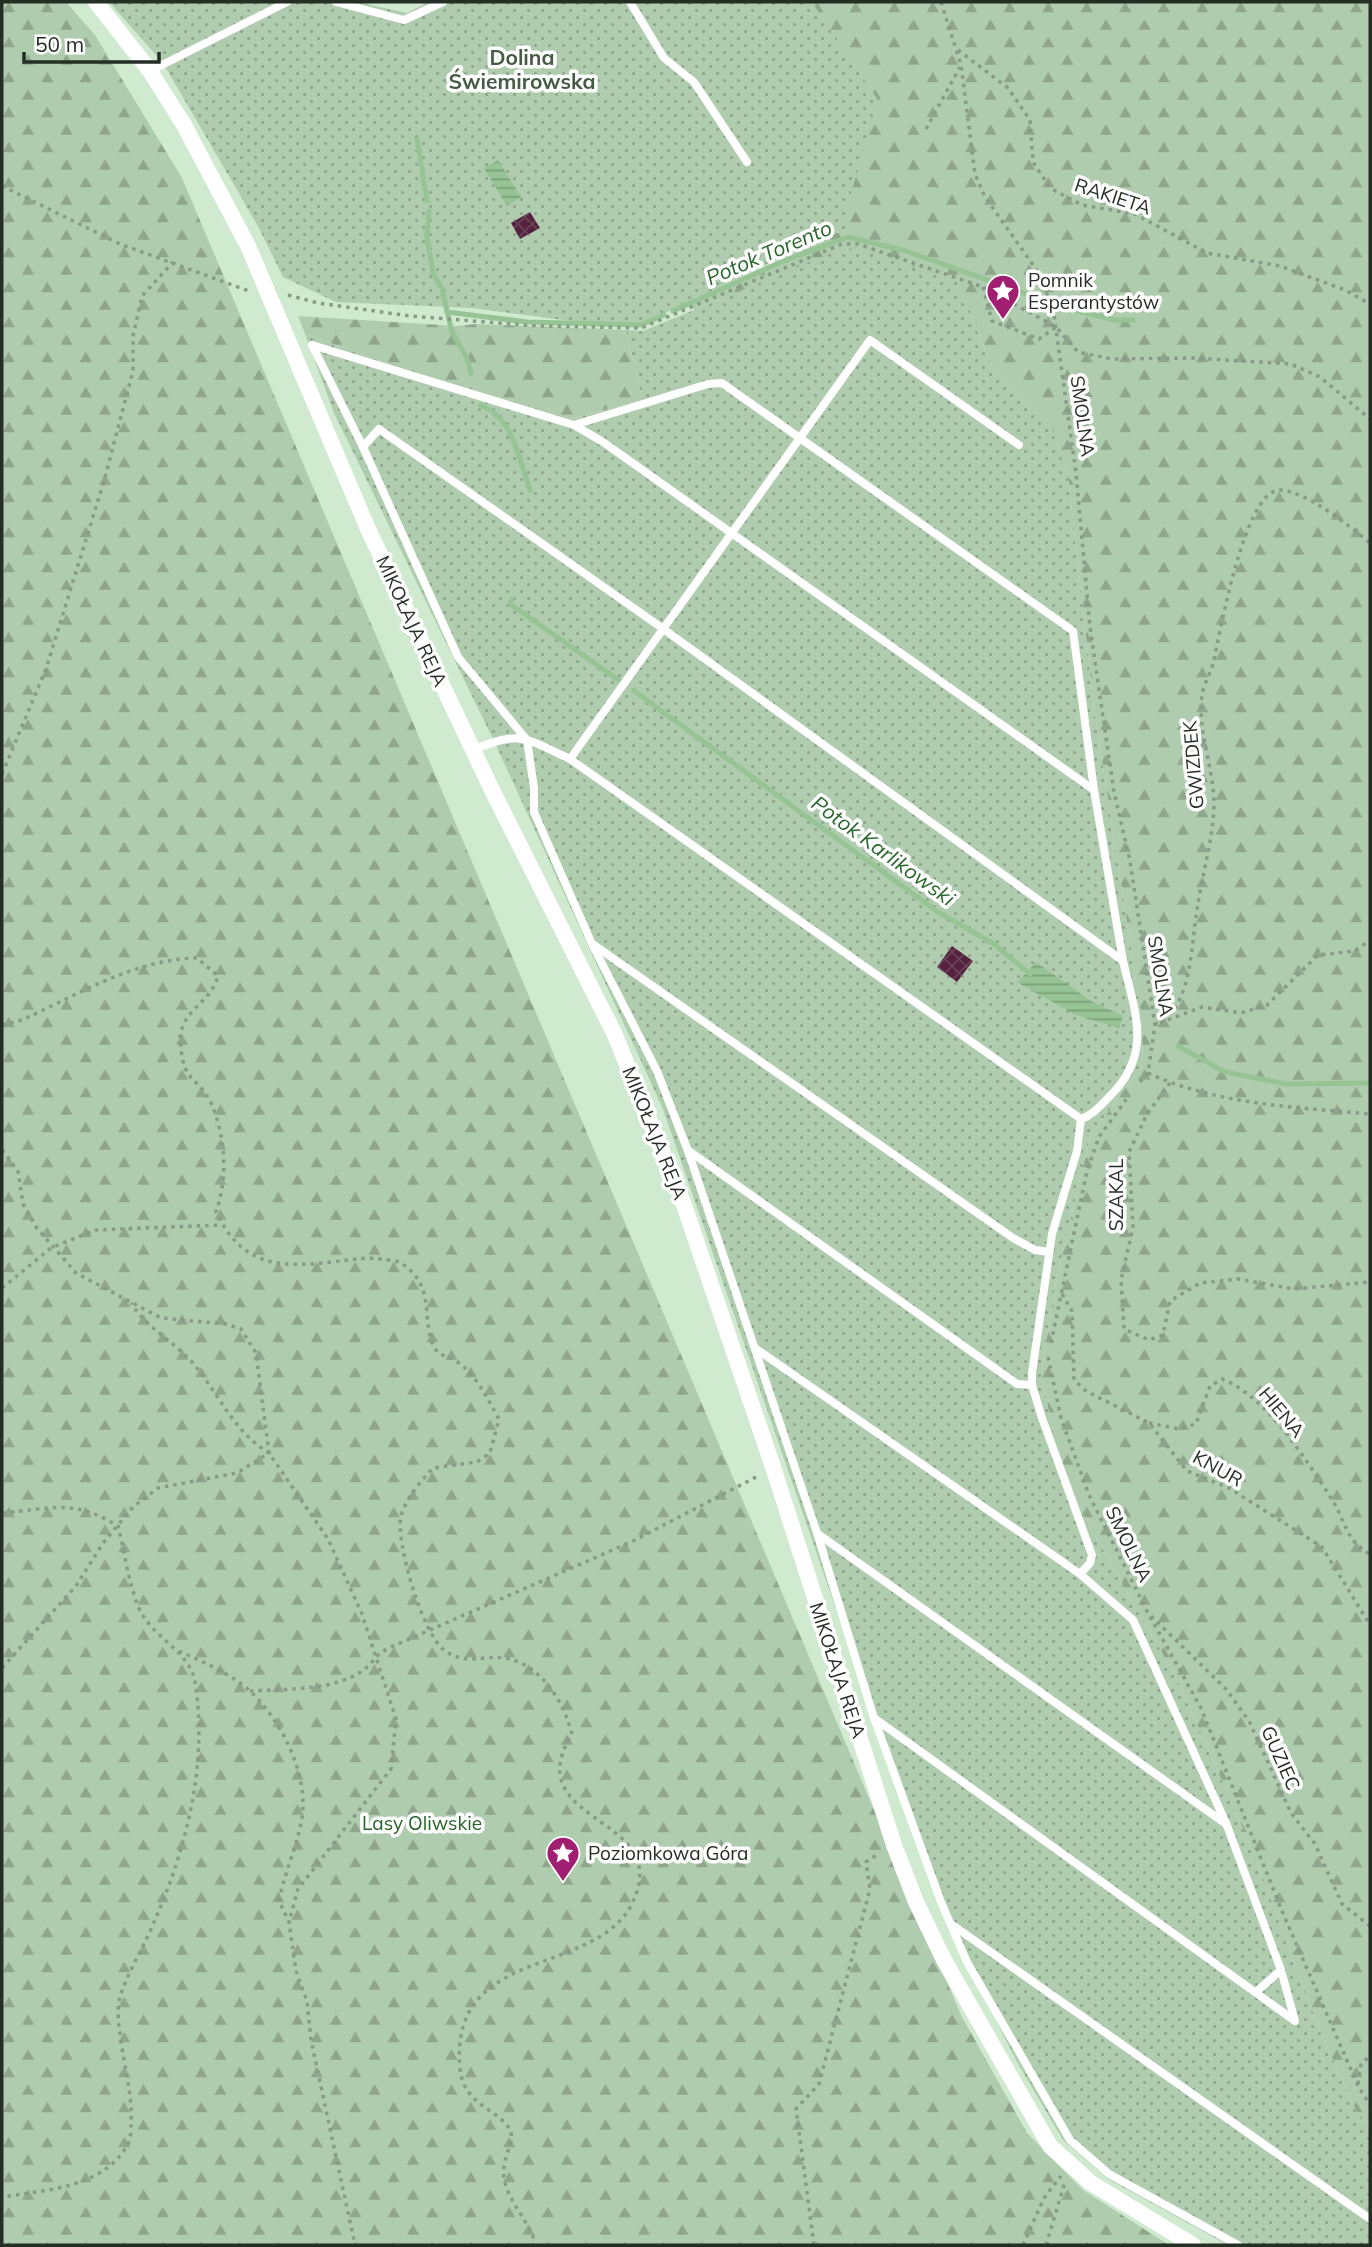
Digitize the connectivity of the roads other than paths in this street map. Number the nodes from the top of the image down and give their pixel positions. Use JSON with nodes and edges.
{"nodes":[{"id":1,"x":96,"y":2,"type":"edge"},
{"id":2,"x":287,"y":2,"type":"edge"},
{"id":3,"x":337,"y":2,"type":"edge"},
{"id":4,"x":443,"y":2,"type":"edge"},
{"id":5,"x":629,"y":2,"type":"edge"},
{"id":6,"x":150,"y":71,"type":"junction"},
{"id":7,"x":747,"y":162,"type":"dead end"},
{"id":8,"x":574,"y":425,"type":"junction"},
{"id":9,"x":800,"y":437,"type":"junction"},
{"id":10,"x":1019,"y":445,"type":"dead end"},
{"id":11,"x":363,"y":447,"type":"junction"},
{"id":12,"x":732,"y":534,"type":"junction"},
{"id":13,"x":662,"y":628,"type":"junction"},
{"id":14,"x":527,"y":740,"type":"junction"},
{"id":15,"x":473,"y":750,"type":"junction"},
{"id":16,"x":570,"y":759,"type":"junction"},
{"id":17,"x":1094,"y":790,"type":"junction"},
{"id":18,"x":592,"y":944,"type":"junction"},
{"id":19,"x":1123,"y":961,"type":"junction"},
{"id":20,"x":1081,"y":1119,"type":"junction"},
{"id":21,"x":688,"y":1151,"type":"junction"},
{"id":22,"x":1049,"y":1252,"type":"junction"},
{"id":23,"x":755,"y":1348,"type":"junction"},
{"id":24,"x":1032,"y":1385,"type":"junction"},
{"id":25,"x":817,"y":1533,"type":"junction"},
{"id":26,"x":1080,"y":1574,"type":"junction"},
{"id":27,"x":874,"y":1718,"type":"junction"},
{"id":28,"x":1227,"y":1824,"type":"junction"},
{"id":29,"x":949,"y":1922,"type":"junction"},
{"id":30,"x":1281,"y":1970,"type":"junction"},
{"id":31,"x":1255,"y":1992,"type":"junction"},
{"id":32,"x":1370,"y":2219,"type":"edge"},
{"id":33,"x":1193,"y":2245,"type":"edge"},
{"id":34,"x":1238,"y":2245,"type":"edge"}],
"edges":[{"from":1,"to":6,"type":"street","name":"MIKOŁAJA REJA"},
{"from":2,"to":6,"type":"lane"},
{"from":3,"to":4,"type":"lane"},
{"from":5,"to":7,"type":"lane"},
{"from":6,"to":15,"type":"street","name":"MIKOŁAJA REJA"},
{"from":8,"to":9,"type":"lane"},
{"from":8,"to":11,"type":"lane"},
{"from":8,"to":12,"type":"lane"},
{"from":9,"to":10,"type":"lane"},
{"from":9,"to":12,"type":"lane"},
{"from":9,"to":17,"type":"lane"},
{"from":11,"to":13,"type":"lane"},
{"from":11,"to":14,"type":"lane"},
{"from":12,"to":13,"type":"lane"},
{"from":12,"to":17,"type":"lane"},
{"from":13,"to":16,"type":"lane"},
{"from":13,"to":19,"type":"lane"},
{"from":14,"to":15,"type":"lane"},
{"from":14,"to":16,"type":"lane"},
{"from":14,"to":18,"type":"lane"},
{"from":15,"to":33,"type":"street","name":"MIKOŁAJA REJA"},
{"from":16,"to":20,"type":"lane"},
{"from":17,"to":19,"type":"lane"},
{"from":18,"to":21,"type":"lane"},
{"from":18,"to":22,"type":"lane"},
{"from":19,"to":20,"type":"lane"},
{"from":20,"to":22,"type":"lane"},
{"from":21,"to":23,"type":"lane"},
{"from":21,"to":24,"type":"lane"},
{"from":22,"to":24,"type":"lane"},
{"from":23,"to":25,"type":"lane"},
{"from":23,"to":26,"type":"lane"},
{"from":24,"to":26,"type":"lane"},
{"from":25,"to":27,"type":"lane"},
{"from":25,"to":28,"type":"lane"},
{"from":26,"to":28,"type":"lane"},
{"from":27,"to":29,"type":"lane"},
{"from":27,"to":31,"type":"lane"},
{"from":28,"to":30,"type":"lane"},
{"from":29,"to":32,"type":"lane"},
{"from":29,"to":34,"type":"lane"},
{"from":30,"to":31,"type":"lane"},
{"from":30,"to":31,"type":"lane"}]}
